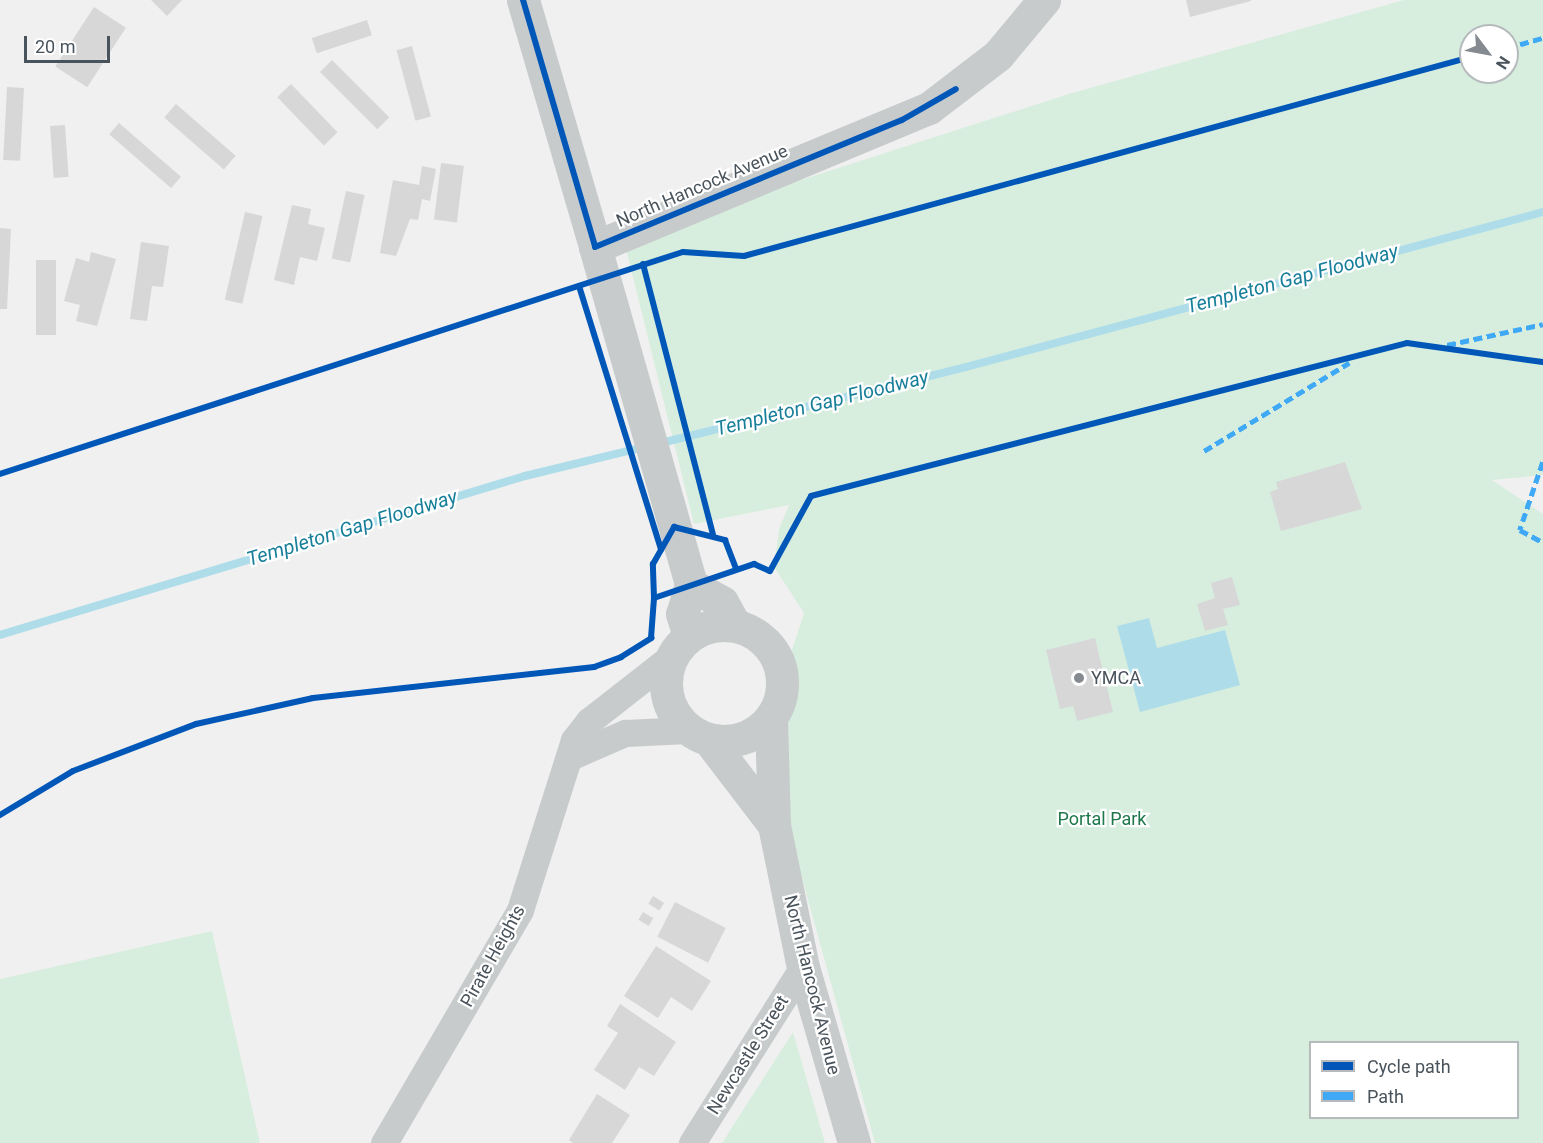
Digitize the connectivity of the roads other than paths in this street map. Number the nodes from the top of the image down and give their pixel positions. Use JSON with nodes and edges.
{"nodes":[{"id":1,"x":523,"y":0,"type":"edge"},
{"id":2,"x":1044,"y":0,"type":"edge"},
{"id":3,"x":595,"y":248,"type":"junction"},
{"id":4,"x":692,"y":585,"type":"junction"},
{"id":5,"x":735,"y":626,"type":"junction"},
{"id":6,"x":680,"y":647,"type":"junction"},
{"id":7,"x":771,"y":718,"type":"junction"},
{"id":8,"x":698,"y":735,"type":"junction"},
{"id":9,"x":572,"y":756,"type":"junction"},
{"id":10,"x":774,"y":825,"type":"junction"},
{"id":11,"x":803,"y":967,"type":"junction"},
{"id":12,"x":384,"y":1143,"type":"edge"},
{"id":13,"x":692,"y":1143,"type":"edge"},
{"id":14,"x":854,"y":1143,"type":"edge"}],
"edges":[{"from":1,"to":3,"type":"street","name":"North Hancock Avenue"},
{"from":2,"to":3,"type":"street","name":"North Hancock Avenue"},
{"from":3,"to":4,"type":"street","name":"North Hancock Avenue"},
{"from":4,"to":5,"type":"street"},
{"from":4,"to":6,"type":"street","name":"North Hancock Avenue"},
{"from":5,"to":6,"type":"street"},
{"from":5,"to":7,"type":"street","name":"North Hancock Avenue"},
{"from":6,"to":8,"type":"street","name":"North Hancock Avenue"},
{"from":6,"to":9,"type":"street","name":"Pirate Heights"},
{"from":7,"to":8,"type":"street"},
{"from":7,"to":10,"type":"street","name":"North Hancock Avenue"},
{"from":8,"to":9,"type":"street"},
{"from":8,"to":10,"type":"street","name":"North Hancock Avenue"},
{"from":9,"to":12,"type":"street","name":"Pirate Heights"},
{"from":10,"to":11,"type":"street","name":"North Hancock Avenue"},
{"from":11,"to":13,"type":"street","name":"Newcastle Street"},
{"from":11,"to":14,"type":"street","name":"North Hancock Avenue"}]}
